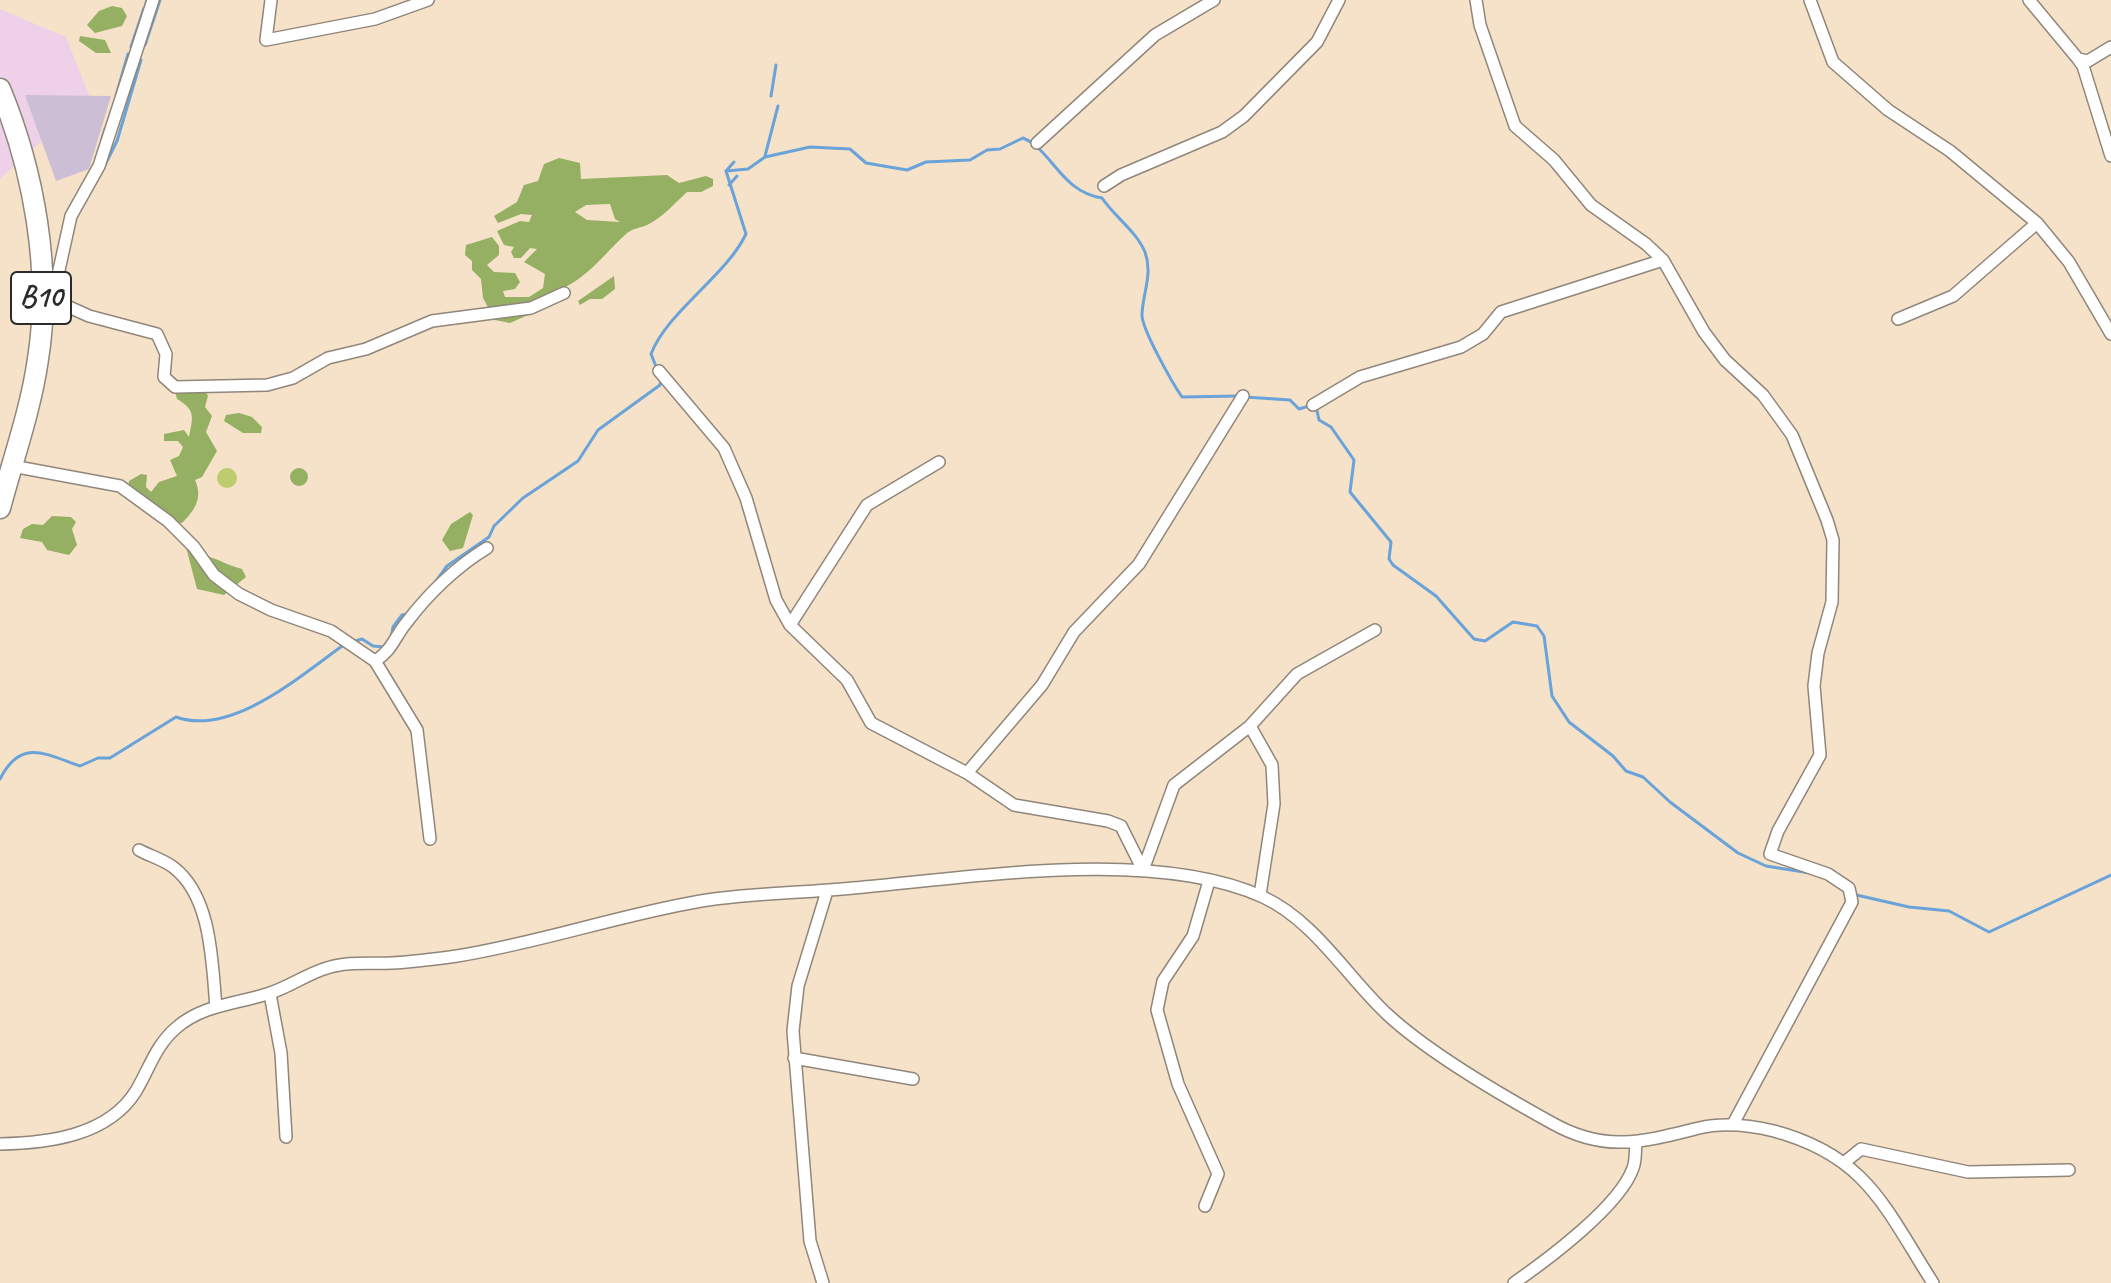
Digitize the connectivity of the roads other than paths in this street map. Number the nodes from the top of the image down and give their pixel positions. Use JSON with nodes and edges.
{"nodes":[{"id":1,"x":153,"y":0,"type":"edge"},
{"id":2,"x":271,"y":0,"type":"edge"},
{"id":3,"x":428,"y":0,"type":"edge"},
{"id":4,"x":1214,"y":0,"type":"edge"},
{"id":5,"x":1339,"y":0,"type":"edge"},
{"id":6,"x":1476,"y":0,"type":"edge"},
{"id":7,"x":1810,"y":0,"type":"edge"},
{"id":8,"x":2029,"y":0,"type":"edge"},
{"id":9,"x":2111,"y":47,"type":"edge"},
{"id":10,"x":2078,"y":59,"type":"junction"},
{"id":11,"x":0,"y":89,"type":"edge"},
{"id":12,"x":1037,"y":143,"type":"dead end"},
{"id":13,"x":2111,"y":156,"type":"edge"},
{"id":14,"x":1104,"y":186,"type":"dead end"},
{"id":15,"x":2037,"y":223,"type":"junction"},
{"id":16,"x":1663,"y":260,"type":"junction"},
{"id":17,"x":564,"y":293,"type":"dead end"},
{"id":18,"x":45,"y":303,"type":"junction"},
{"id":19,"x":1898,"y":319,"type":"dead end"},
{"id":20,"x":2111,"y":334,"type":"edge"},
{"id":21,"x":659,"y":371,"type":"dead end"},
{"id":22,"x":1243,"y":396,"type":"dead end"},
{"id":23,"x":1313,"y":405,"type":"dead end"},
{"id":24,"x":939,"y":462,"type":"dead end"},
{"id":25,"x":12,"y":466,"type":"junction"},
{"id":26,"x":0,"y":508,"type":"edge"},
{"id":27,"x":487,"y":548,"type":"dead end"},
{"id":28,"x":790,"y":625,"type":"junction"},
{"id":29,"x":1375,"y":630,"type":"dead end"},
{"id":30,"x":375,"y":661,"type":"junction"},
{"id":31,"x":1250,"y":726,"type":"junction"},
{"id":32,"x":967,"y":773,"type":"junction"},
{"id":33,"x":430,"y":839,"type":"dead end"},
{"id":34,"x":139,"y":850,"type":"dead end"},
{"id":35,"x":1143,"y":870,"type":"junction"},
{"id":36,"x":1209,"y":881,"type":"junction"},
{"id":37,"x":827,"y":891,"type":"junction"},
{"id":38,"x":1260,"y":895,"type":"junction"},
{"id":39,"x":270,"y":994,"type":"junction"},
{"id":40,"x":216,"y":1007,"type":"junction"},
{"id":41,"x":794,"y":1058,"type":"junction"},
{"id":42,"x":913,"y":1079,"type":"dead end"},
{"id":43,"x":1733,"y":1124,"type":"junction"},
{"id":44,"x":286,"y":1137,"type":"dead end"},
{"id":45,"x":1636,"y":1143,"type":"junction"},
{"id":46,"x":0,"y":1144,"type":"edge"},
{"id":47,"x":1845,"y":1162,"type":"junction"},
{"id":48,"x":2069,"y":1170,"type":"dead end"},
{"id":49,"x":1205,"y":1206,"type":"dead end"},
{"id":50,"x":823,"y":1283,"type":"edge"},
{"id":51,"x":1514,"y":1283,"type":"edge"},
{"id":52,"x":1933,"y":1283,"type":"edge"}],
"edges":[{"from":1,"to":18,"type":"street"},
{"from":2,"to":3,"type":"street"},
{"from":4,"to":12,"type":"street"},
{"from":5,"to":14,"type":"street"},
{"from":6,"to":16,"type":"street"},
{"from":7,"to":15,"type":"street"},
{"from":8,"to":10,"type":"street"},
{"from":9,"to":10,"type":"street"},
{"from":10,"to":13,"type":"street"},
{"from":11,"to":18,"type":"highway","number":"B10"},
{"from":15,"to":19,"type":"street"},
{"from":15,"to":20,"type":"street"},
{"from":16,"to":23,"type":"street"},
{"from":16,"to":43,"type":"street"},
{"from":17,"to":18,"type":"street"},
{"from":18,"to":25,"type":"highway","number":"B10"},
{"from":21,"to":28,"type":"street"},
{"from":22,"to":32,"type":"street"},
{"from":24,"to":28,"type":"street"},
{"from":25,"to":26,"type":"highway","number":"B10"},
{"from":25,"to":30,"type":"street"},
{"from":27,"to":30,"type":"street"},
{"from":28,"to":32,"type":"street"},
{"from":29,"to":31,"type":"street"},
{"from":30,"to":33,"type":"street"},
{"from":31,"to":35,"type":"street"},
{"from":31,"to":38,"type":"street"},
{"from":32,"to":35,"type":"street"},
{"from":34,"to":40,"type":"street"},
{"from":35,"to":36,"type":"street"},
{"from":35,"to":37,"type":"street"},
{"from":36,"to":38,"type":"street"},
{"from":36,"to":49,"type":"street"},
{"from":37,"to":39,"type":"street"},
{"from":37,"to":41,"type":"street"},
{"from":38,"to":45,"type":"street"},
{"from":39,"to":40,"type":"street"},
{"from":39,"to":44,"type":"street"},
{"from":40,"to":46,"type":"street"},
{"from":41,"to":42,"type":"street"},
{"from":41,"to":50,"type":"street"},
{"from":43,"to":45,"type":"street"},
{"from":43,"to":47,"type":"street"},
{"from":45,"to":51,"type":"street"},
{"from":47,"to":48,"type":"street"},
{"from":47,"to":52,"type":"street"}]}
